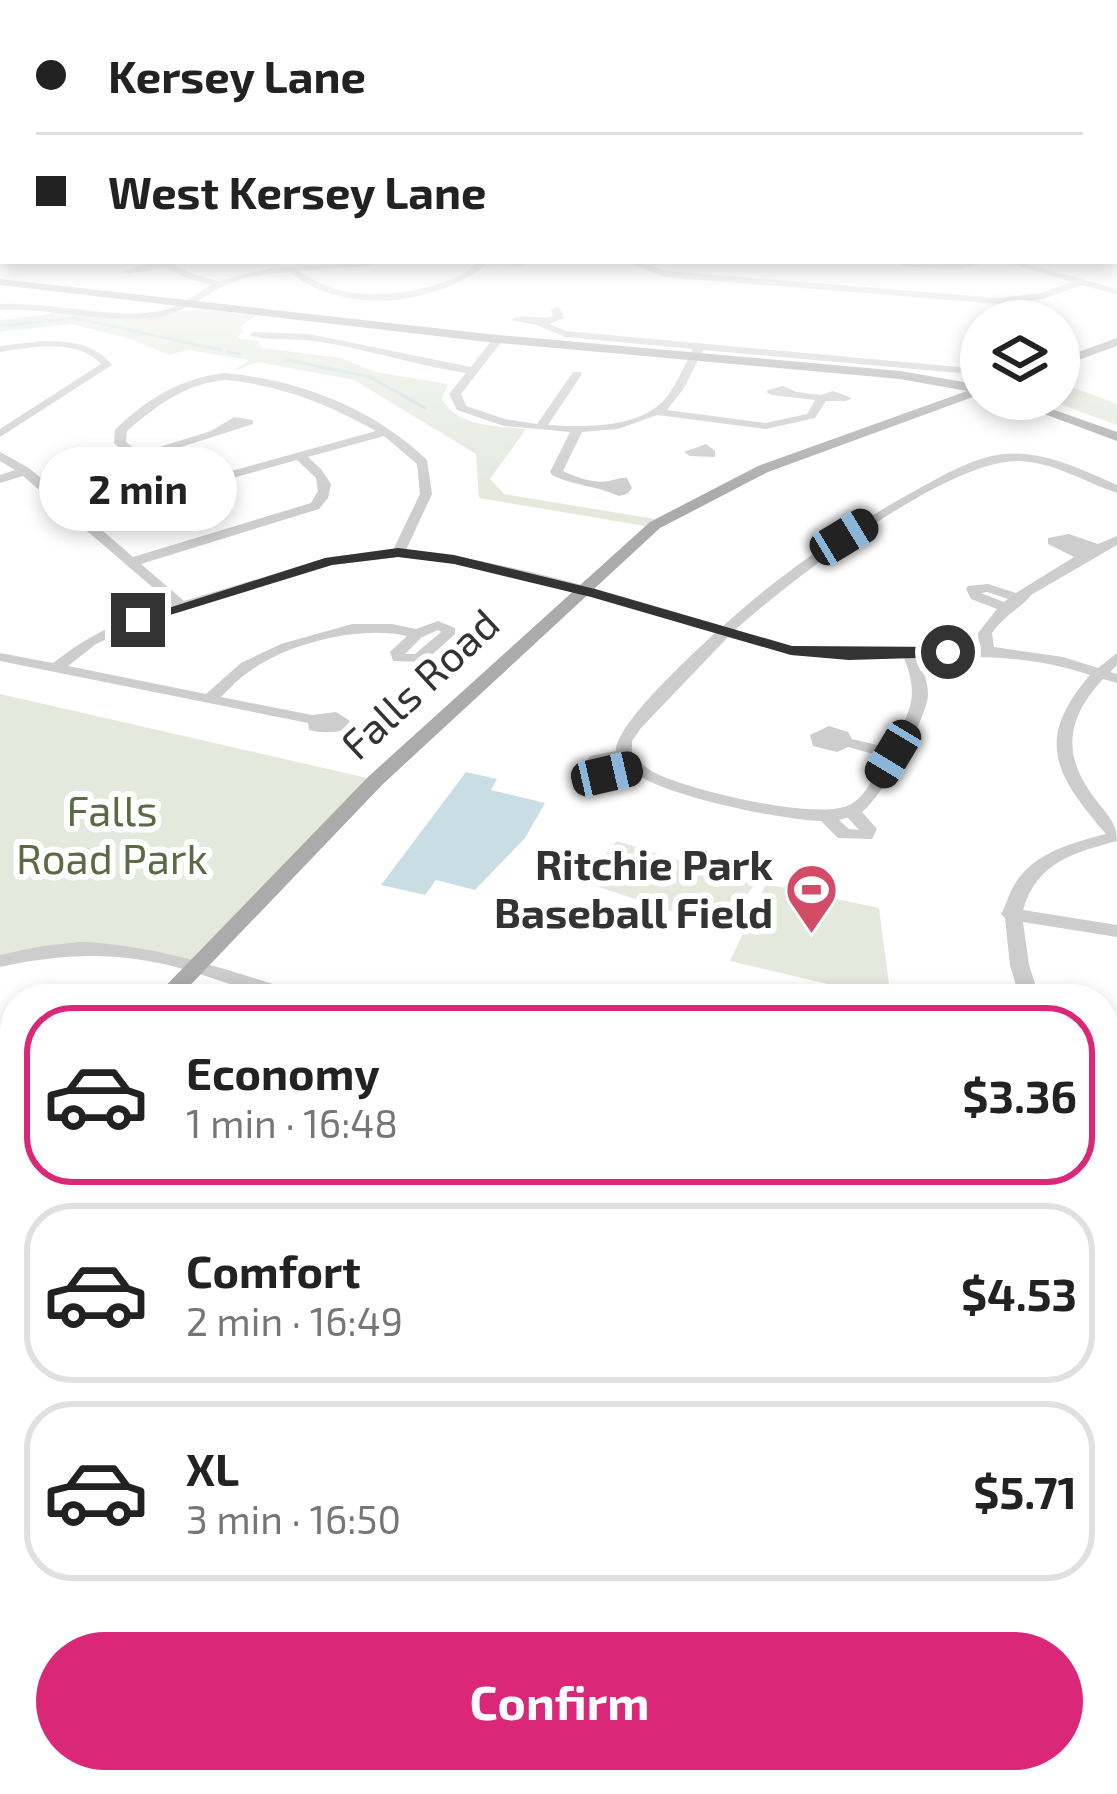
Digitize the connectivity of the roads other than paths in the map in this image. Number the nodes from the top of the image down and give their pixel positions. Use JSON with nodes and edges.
{"nodes":[{"id":1,"x":383,"y":326,"type":"edge"},
{"id":2,"x":544,"y":326,"type":"edge"},
{"id":3,"x":254,"y":335,"type":"dead end"},
{"id":4,"x":498,"y":339,"type":"junction"},
{"id":5,"x":1117,"y":342,"type":"edge"},
{"id":6,"x":0,"y":349,"type":"edge"},
{"id":7,"x":696,"y":351,"type":"junction"},
{"id":8,"x":1117,"y":352,"type":"edge"},
{"id":9,"x":1080,"y":355,"type":"edge"},
{"id":10,"x":735,"y":360,"type":"junction"},
{"id":11,"x":1080,"y":365,"type":"edge"},
{"id":12,"x":826,"y":369,"type":"junction"},
{"id":13,"x":471,"y":370,"type":"junction"},
{"id":14,"x":960,"y":370,"type":"edge"},
{"id":15,"x":577,"y":374,"type":"dead end"},
{"id":16,"x":960,"y":383,"type":"edge"},
{"id":17,"x":960,"y":385,"type":"edge"},
{"id":18,"x":793,"y":394,"type":"dead end"},
{"id":19,"x":960,"y":396,"type":"edge"},
{"id":20,"x":960,"y":409,"type":"edge"},
{"id":21,"x":657,"y":412,"type":"junction"},
{"id":22,"x":920,"y":412,"type":"junction"},
{"id":23,"x":1080,"y":418,"type":"edge"},
{"id":24,"x":1076,"y":420,"type":"edge"},
{"id":25,"x":726,"y":422,"type":"junction"},
{"id":26,"x":541,"y":426,"type":"junction"},
{"id":27,"x":229,"y":427,"type":"dead end"},
{"id":28,"x":578,"y":428,"type":"junction"},
{"id":29,"x":382,"y":433,"type":"junction"},
{"id":30,"x":1117,"y":433,"type":"edge"},
{"id":31,"x":0,"y":434,"type":"edge"},
{"id":32,"x":706,"y":448,"type":"dead end"},
{"id":33,"x":297,"y":455,"type":"junction"},
{"id":34,"x":0,"y":456,"type":"edge"},
{"id":35,"x":136,"y":456,"type":"junction"},
{"id":36,"x":763,"y":470,"type":"junction"},
{"id":37,"x":25,"y":471,"type":"junction"},
{"id":38,"x":0,"y":478,"type":"edge"},
{"id":39,"x":195,"y":485,"type":"dead end"},
{"id":40,"x":611,"y":485,"type":"dead end"},
{"id":41,"x":44,"y":487,"type":"junction"},
{"id":42,"x":1117,"y":489,"type":"edge"},
{"id":43,"x":1117,"y":539,"type":"edge"},
{"id":44,"x":398,"y":553,"type":"junction"},
{"id":45,"x":132,"y":562,"type":"junction"},
{"id":46,"x":581,"y":591,"type":"junction"},
{"id":47,"x":182,"y":606,"type":"junction"},
{"id":48,"x":721,"y":631,"type":"junction"},
{"id":49,"x":417,"y":634,"type":"dead end"},
{"id":50,"x":987,"y":651,"type":"junction"},
{"id":51,"x":909,"y":653,"type":"junction"},
{"id":52,"x":0,"y":657,"type":"edge"},
{"id":53,"x":1117,"y":657,"type":"edge"},
{"id":54,"x":55,"y":669,"type":"junction"},
{"id":55,"x":1108,"y":676,"type":"edge"},
{"id":56,"x":208,"y":700,"type":"junction"},
{"id":57,"x":315,"y":720,"type":"dead end"},
{"id":58,"x":846,"y":742,"type":"dead end"},
{"id":59,"x":893,"y":754,"type":"junction"},
{"id":60,"x":851,"y":811,"type":"junction"},
{"id":61,"x":826,"y":816,"type":"junction"},
{"id":62,"x":1117,"y":836,"type":"edge"},
{"id":63,"x":1010,"y":914,"type":"junction"},
{"id":64,"x":1117,"y":931,"type":"edge"},
{"id":65,"x":0,"y":961,"type":"edge"},
{"id":66,"x":193,"y":965,"type":"junction"},
{"id":67,"x":177,"y":984,"type":"edge"},
{"id":68,"x":252,"y":984,"type":"edge"},
{"id":69,"x":1025,"y":984,"type":"edge"}],
"edges":[{"from":1,"to":4,"type":"main road"},
{"from":2,"to":7,"type":"street"},
{"from":3,"to":13,"type":"street"},
{"from":4,"to":7,"type":"main road"},
{"from":4,"to":13,"type":"street"},
{"from":5,"to":9,"type":"main road"},
{"from":6,"to":31,"type":"street"},
{"from":7,"to":10,"type":"main road"},
{"from":7,"to":14,"type":"street"},
{"from":7,"to":21,"type":"street"},
{"from":8,"to":11,"type":"main road"},
{"from":10,"to":12,"type":"main road"},
{"from":10,"to":16,"type":"main road"},
{"from":12,"to":17,"type":"main road"},
{"from":12,"to":22,"type":"main road"},
{"from":13,"to":26,"type":"street"},
{"from":15,"to":26,"type":"street"},
{"from":18,"to":25,"type":"street"},
{"from":19,"to":22,"type":"main road","name":"Falls Road"},
{"from":20,"to":36,"type":"main road","name":"Falls Road"},
{"from":21,"to":25,"type":"street"},
{"from":21,"to":28,"type":"street"},
{"from":22,"to":36,"type":"main road","name":"Falls Road"},
{"from":23,"to":30,"type":"main road"},
{"from":24,"to":30,"type":"main road"},
{"from":25,"to":32,"type":"street"},
{"from":26,"to":28,"type":"street"},
{"from":27,"to":35,"type":"street"},
{"from":28,"to":40,"type":"street"},
{"from":29,"to":33,"type":"street"},
{"from":29,"to":35,"type":"street"},
{"from":29,"to":44,"type":"street"},
{"from":33,"to":39,"type":"street"},
{"from":33,"to":45,"type":"street"},
{"from":34,"to":37,"type":"street"},
{"from":35,"to":41,"type":"street"},
{"from":36,"to":46,"type":"main road","name":"Falls Road"},
{"from":37,"to":38,"type":"street"},
{"from":37,"to":41,"type":"street"},
{"from":41,"to":45,"type":"street"},
{"from":42,"to":48,"type":"street"},
{"from":43,"to":50,"type":"street"},
{"from":44,"to":46,"type":"street"},
{"from":44,"to":47,"type":"street"},
{"from":45,"to":47,"type":"street"},
{"from":46,"to":48,"type":"street"},
{"from":46,"to":66,"type":"main road","name":"Falls Road"},
{"from":47,"to":54,"type":"street"},
{"from":48,"to":51,"type":"street"},
{"from":48,"to":61,"type":"street"},
{"from":49,"to":56,"type":"street"},
{"from":50,"to":51,"type":"street"},
{"from":50,"to":55,"type":"street"},
{"from":51,"to":59,"type":"street"},
{"from":52,"to":54,"type":"street"},
{"from":53,"to":55,"type":"street"},
{"from":54,"to":56,"type":"street"},
{"from":55,"to":62,"type":"street"},
{"from":56,"to":57,"type":"street"},
{"from":58,"to":59,"type":"street"},
{"from":59,"to":60,"type":"street"},
{"from":60,"to":61,"type":"street"},
{"from":60,"to":61,"type":"street"},
{"from":62,"to":63,"type":"street"},
{"from":63,"to":64,"type":"street"},
{"from":63,"to":69,"type":"street"},
{"from":65,"to":66,"type":"street"},
{"from":66,"to":67,"type":"main road","name":"Falls Road"},
{"from":66,"to":68,"type":"street"}]}
